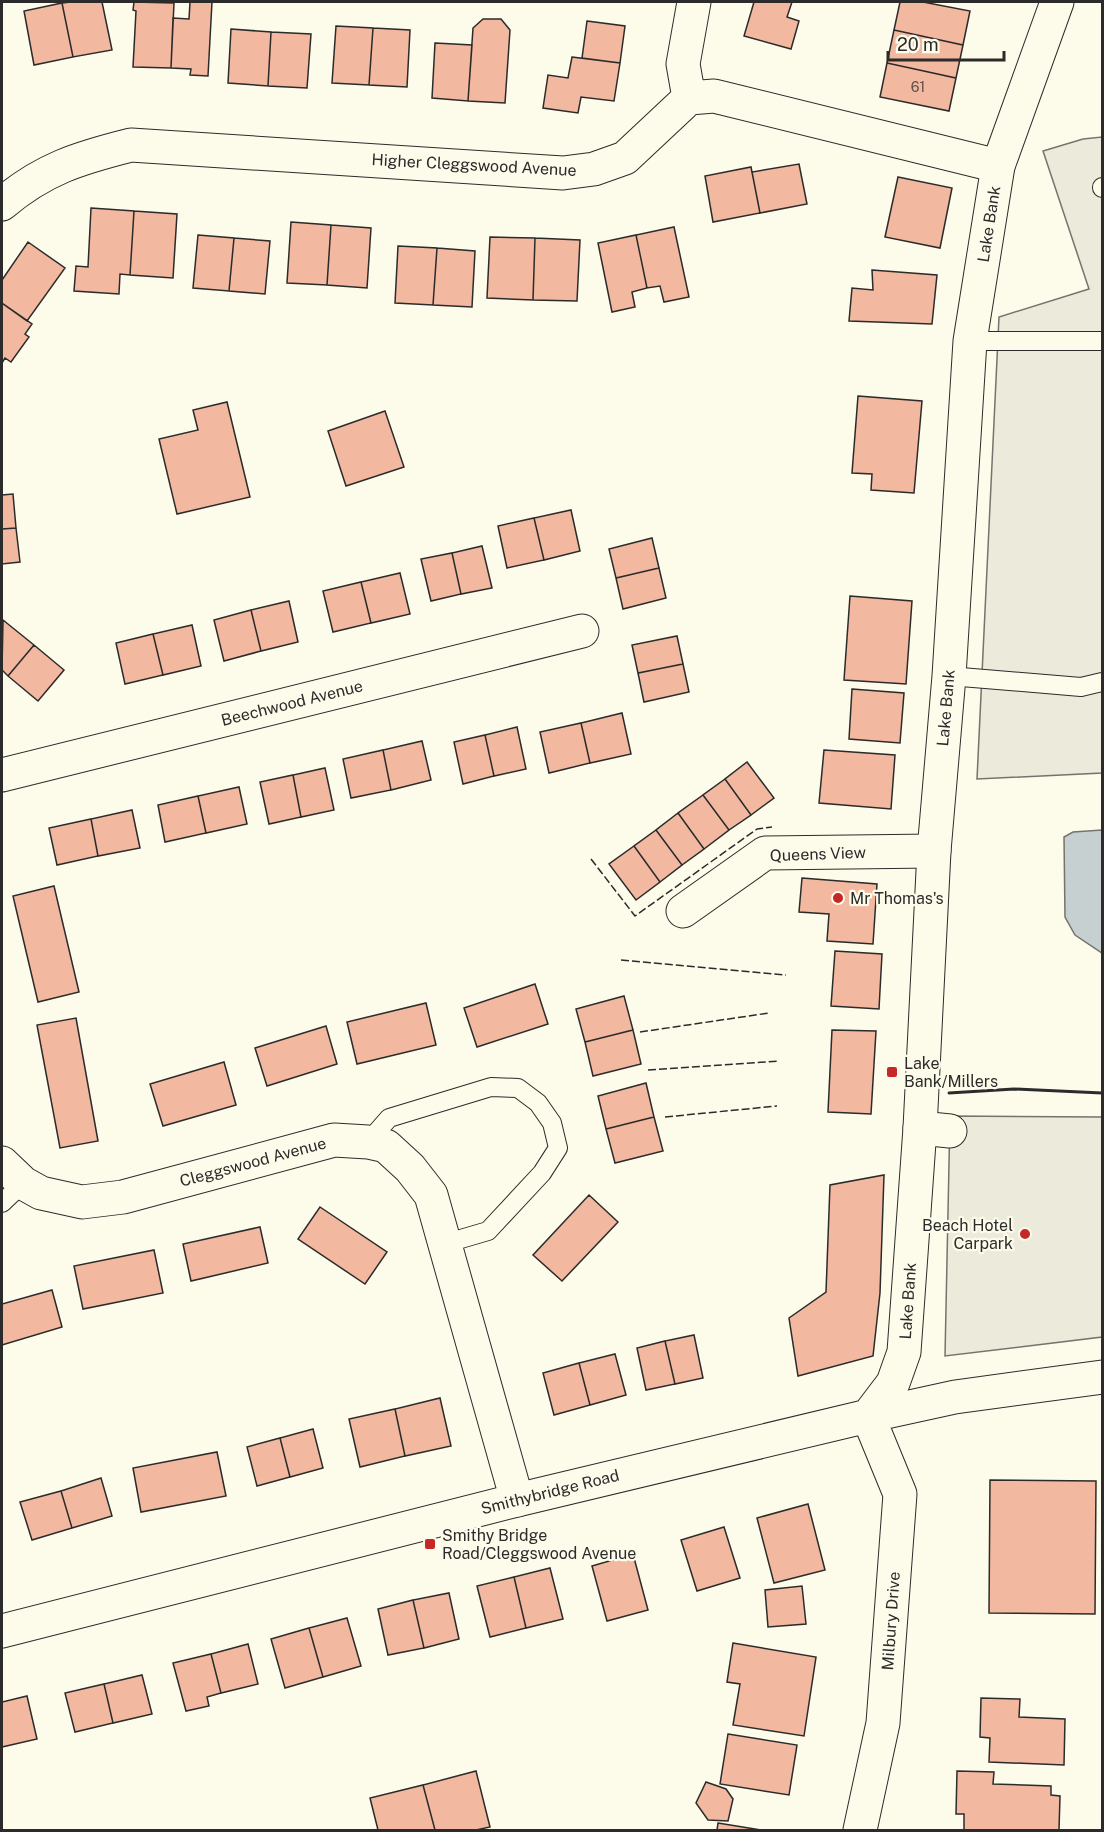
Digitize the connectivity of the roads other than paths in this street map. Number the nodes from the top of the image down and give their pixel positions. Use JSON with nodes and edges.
{"nodes":[{"id":1,"x":694,"y":2,"type":"edge"},
{"id":2,"x":1058,"y":2,"type":"edge"},
{"id":3,"x":689,"y":98,"type":"junction"},
{"id":4,"x":998,"y":166,"type":"junction"},
{"id":5,"x":2,"y":204,"type":"edge"},
{"id":6,"x":1102,"y":340,"type":"edge"},
{"id":7,"x":970,"y":341,"type":"junction"},
{"id":8,"x":582,"y":631,"type":"dead end"},
{"id":9,"x":949,"y":676,"type":"junction"},
{"id":10,"x":1102,"y":682,"type":"edge"},
{"id":11,"x":2,"y":775,"type":"edge"},
{"id":12,"x":934,"y":851,"type":"junction"},
{"id":13,"x":683,"y":910,"type":"dead end"},
{"id":14,"x":368,"y":1142,"type":"junction"},
{"id":15,"x":7,"y":1185,"type":"edge"},
{"id":16,"x":447,"y":1243,"type":"junction"},
{"id":17,"x":1102,"y":1377,"type":"edge"},
{"id":18,"x":868,"y":1416,"type":"junction"},
{"id":19,"x":517,"y":1500,"type":"junction"},
{"id":20,"x":2,"y":1631,"type":"edge"},
{"id":21,"x":860,"y":1830,"type":"edge"}],
"edges":[{"from":1,"to":3,"type":"street"},
{"from":2,"to":4,"type":"street","name":"Lake Bank"},
{"from":3,"to":4,"type":"street"},
{"from":3,"to":5,"type":"street","name":"Higher Cleggswood Avenue"},
{"from":4,"to":7,"type":"street","name":"Lake Bank"},
{"from":6,"to":7,"type":"lane"},
{"from":7,"to":9,"type":"street","name":"Lake Bank"},
{"from":8,"to":11,"type":"street","name":"Beechwood Avenue"},
{"from":9,"to":10,"type":"lane"},
{"from":9,"to":12,"type":"street","name":"Lake Bank"},
{"from":12,"to":13,"type":"street","name":"Queens View"},
{"from":12,"to":18,"type":"street","name":"Lake Bank"},
{"from":14,"to":15,"type":"street","name":"Cleggswood Avenue"},
{"from":14,"to":16,"type":"street","name":"Cleggswood Avenue"},
{"from":14,"to":16,"type":"lane"},
{"from":16,"to":19,"type":"street","name":"Cleggswood Avenue"},
{"from":17,"to":18,"type":"street","name":"Smithybridge Road"},
{"from":18,"to":19,"type":"street","name":"Smithybridge Road"},
{"from":18,"to":21,"type":"street","name":"Milbury Drive"},
{"from":19,"to":20,"type":"street","name":"Smithybridge Road"}]}
